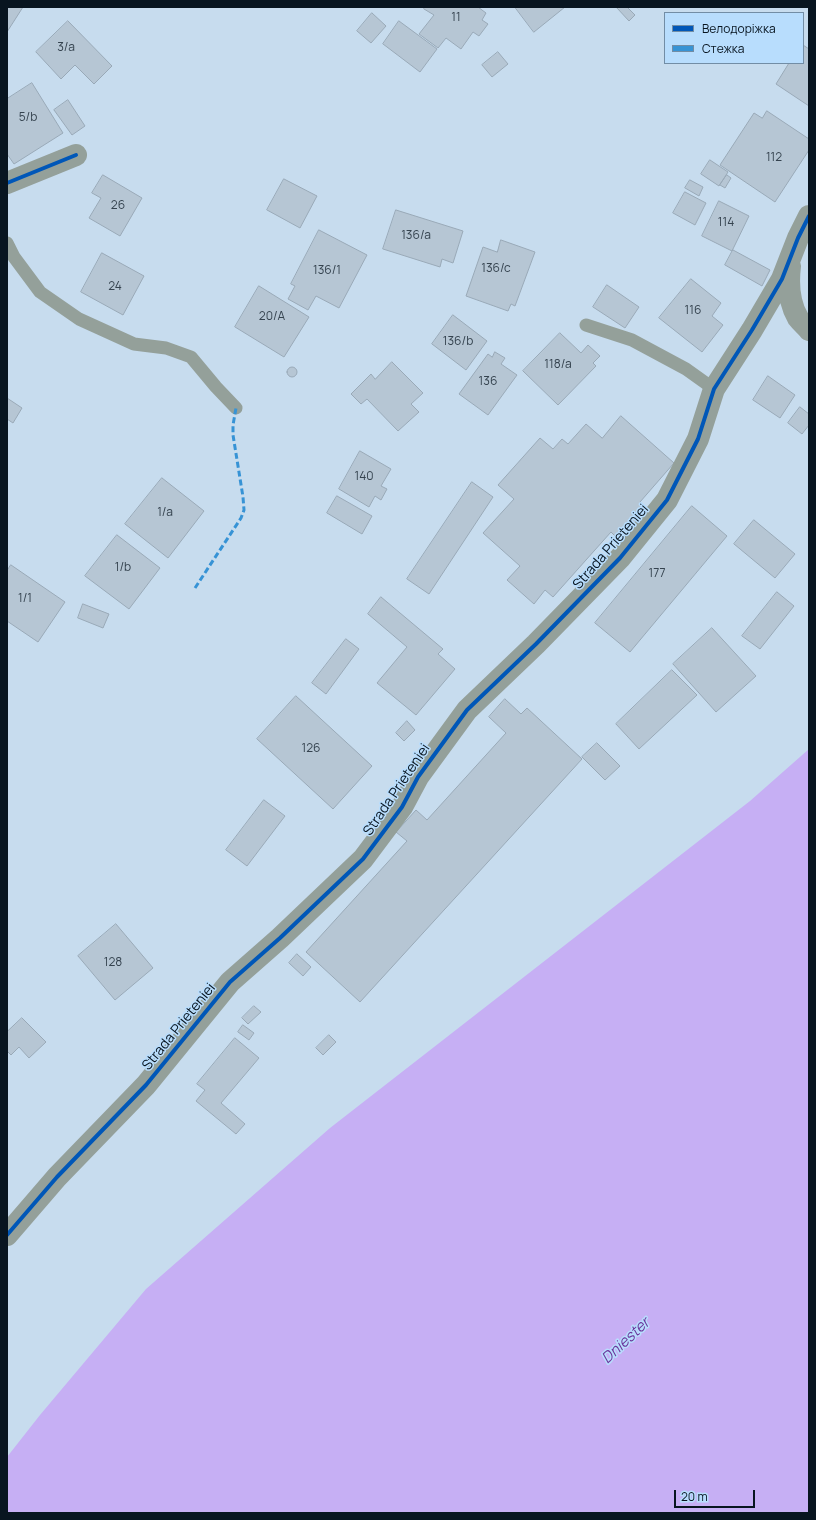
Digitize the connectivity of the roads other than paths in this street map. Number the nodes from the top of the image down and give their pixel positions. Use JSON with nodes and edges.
{"nodes":[{"id":1,"x":76,"y":155,"type":"dead end"},
{"id":2,"x":7,"y":183,"type":"edge"},
{"id":3,"x":809,"y":216,"type":"edge"},
{"id":4,"x":7,"y":243,"type":"edge"},
{"id":5,"x":795,"y":245,"type":"junction"},
{"id":6,"x":586,"y":325,"type":"dead end"},
{"id":7,"x":809,"y":330,"type":"edge"},
{"id":8,"x":714,"y":389,"type":"junction"},
{"id":9,"x":236,"y":408,"type":"dead end"},
{"id":10,"x":7,"y":1235,"type":"edge"}],
"edges":[{"from":1,"to":2,"type":"street"},
{"from":3,"to":5,"type":"street","name":"Strada Prieteniei"},
{"from":4,"to":9,"type":"lane"},
{"from":5,"to":7,"type":"street","name":"Strada Prieteniei"},
{"from":5,"to":8,"type":"street","name":"Strada Prieteniei"},
{"from":6,"to":8,"type":"lane"},
{"from":8,"to":10,"type":"street","name":"Strada Prieteniei"}]}
